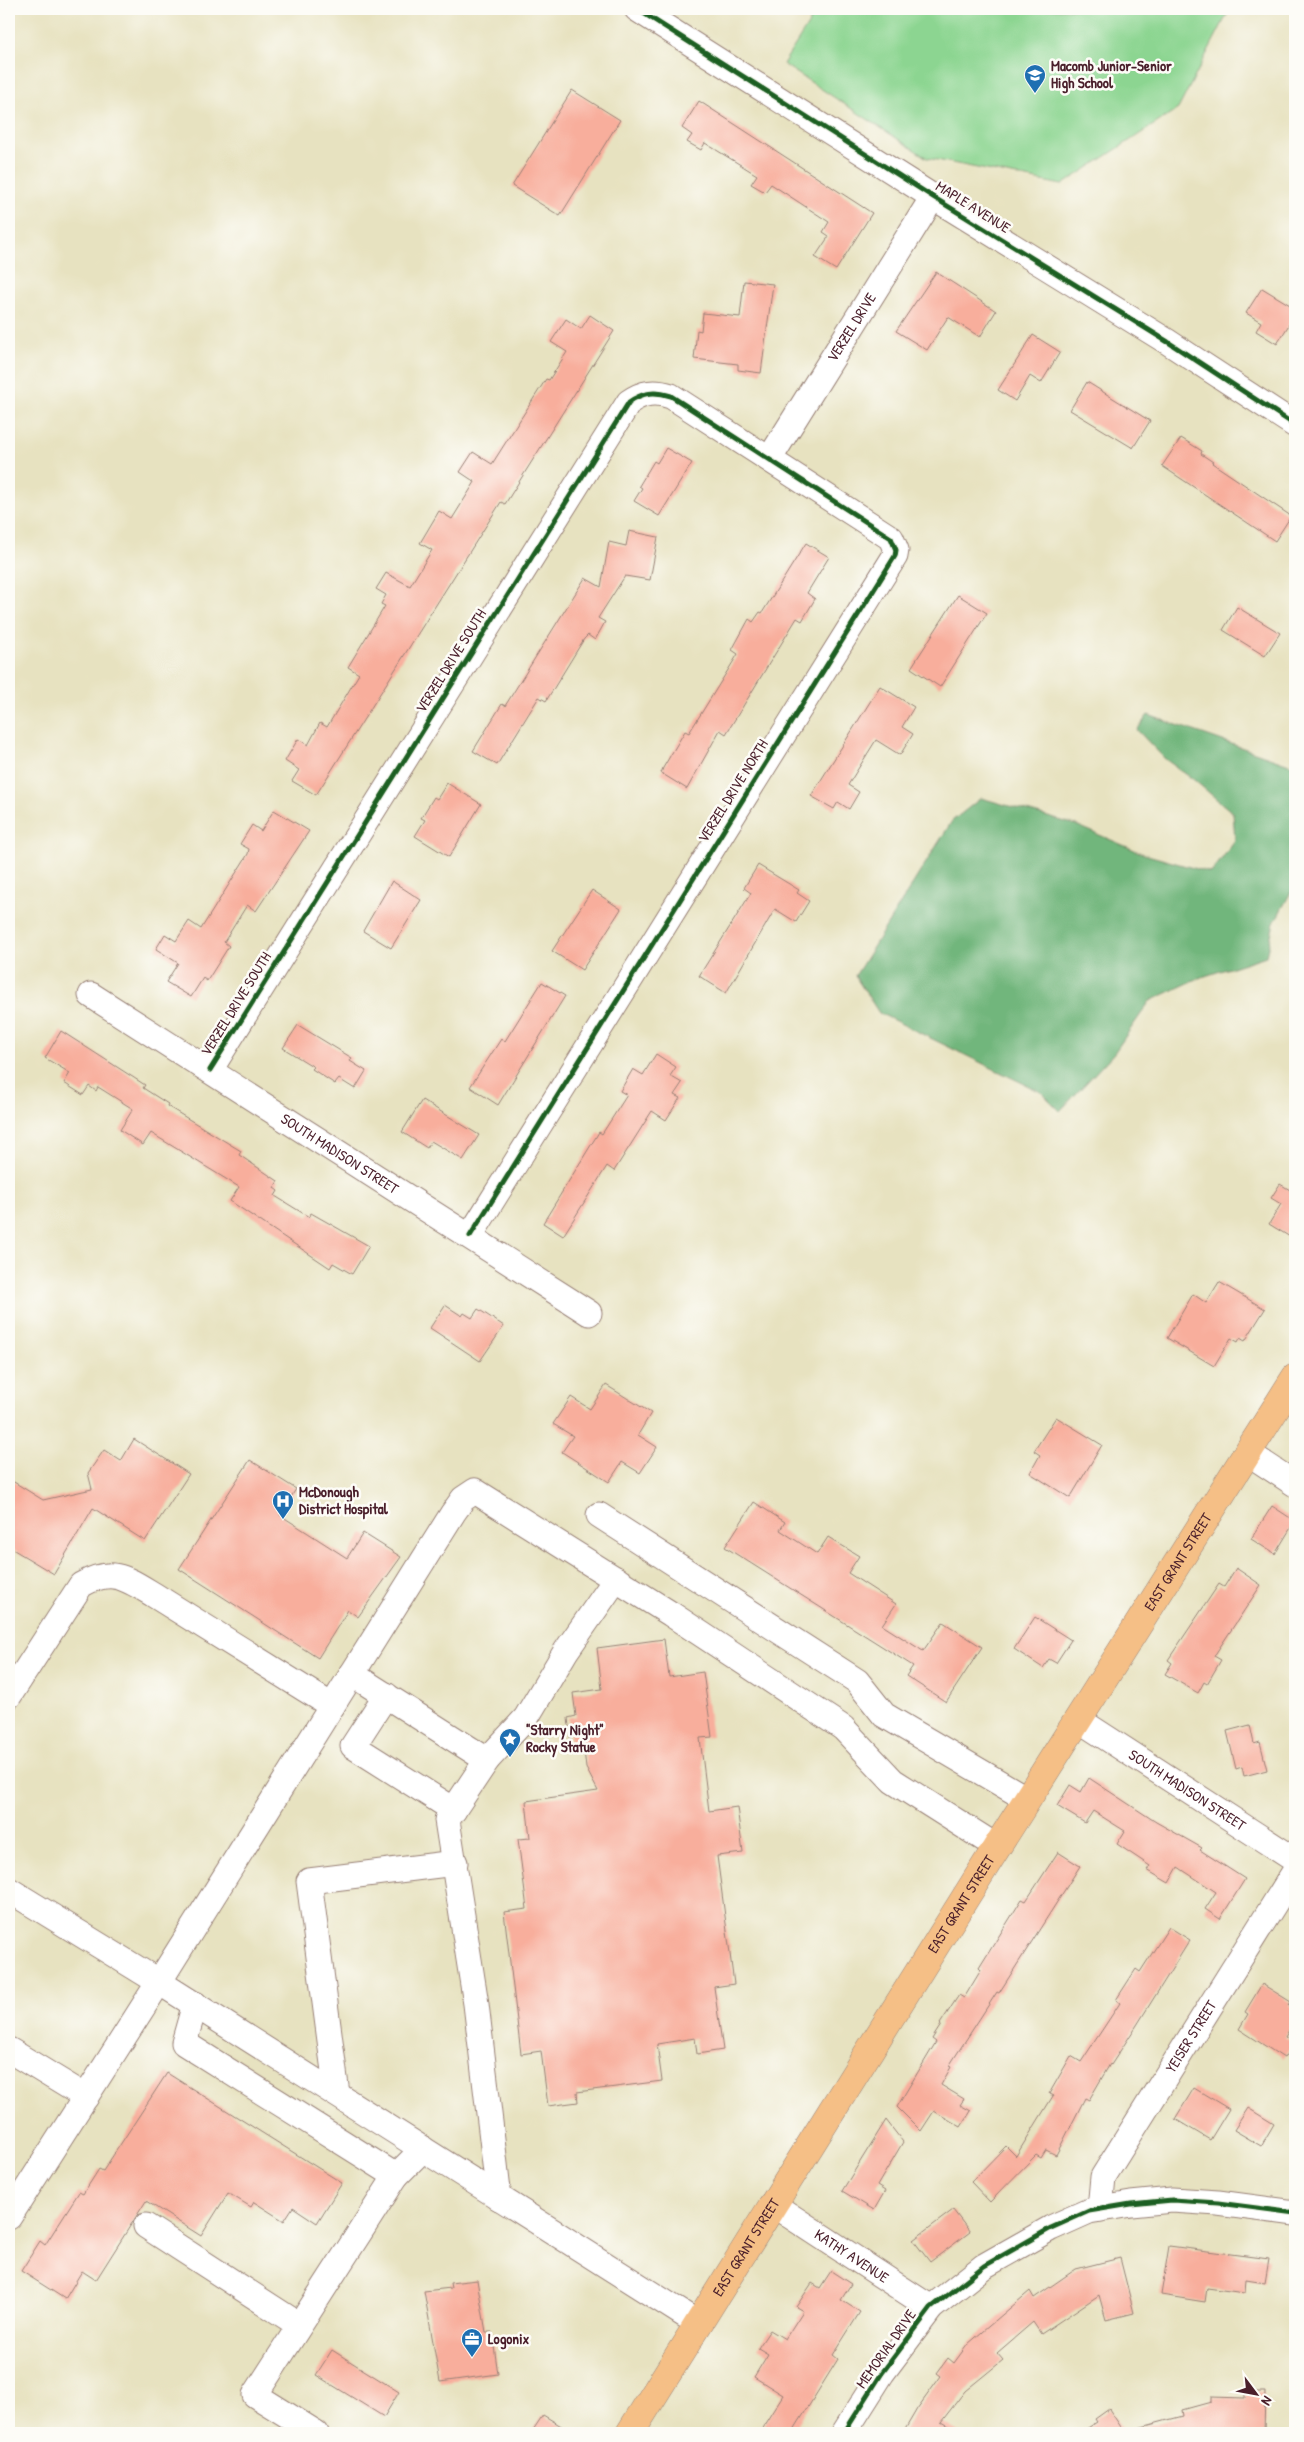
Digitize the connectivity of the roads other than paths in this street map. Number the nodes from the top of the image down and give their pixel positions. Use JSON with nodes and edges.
{"nodes":[{"id":1,"x":637,"y":9,"type":"edge"},
{"id":2,"x":933,"y":197,"type":"junction"},
{"id":3,"x":1295,"y":425,"type":"edge"},
{"id":4,"x":770,"y":458,"type":"junction"},
{"id":5,"x":91,"y":994,"type":"dead end"},
{"id":6,"x":210,"y":1070,"type":"junction"},
{"id":7,"x":470,"y":1236,"type":"junction"},
{"id":8,"x":589,"y":1313,"type":"dead end"},
{"id":9,"x":1295,"y":1378,"type":"edge"},
{"id":10,"x":1248,"y":1453,"type":"junction"},
{"id":11,"x":1295,"y":1484,"type":"edge"},
{"id":12,"x":598,"y":1515,"type":"dead end"},
{"id":13,"x":616,"y":1579,"type":"junction"},
{"id":14,"x":352,"y":1674,"type":"junction"},
{"id":15,"x":9,"y":1696,"type":"edge"},
{"id":16,"x":386,"y":1696,"type":"junction"},
{"id":17,"x":332,"y":1706,"type":"junction"},
{"id":18,"x":1079,"y":1720,"type":"junction"},
{"id":19,"x":487,"y":1760,"type":"junction"},
{"id":20,"x":1027,"y":1800,"type":"junction"},
{"id":21,"x":454,"y":1810,"type":"junction"},
{"id":22,"x":997,"y":1846,"type":"junction"},
{"id":23,"x":1295,"y":1860,"type":"edge"},
{"id":24,"x":454,"y":1863,"type":"junction"},
{"id":25,"x":1295,"y":1870,"type":"edge"},
{"id":26,"x":9,"y":1890,"type":"edge"},
{"id":27,"x":159,"y":1982,"type":"junction"},
{"id":28,"x":195,"y":2004,"type":"junction"},
{"id":29,"x":9,"y":2050,"type":"edge"},
{"id":30,"x":337,"y":2094,"type":"junction"},
{"id":31,"x":86,"y":2097,"type":"junction"},
{"id":32,"x":424,"y":2149,"type":"junction"},
{"id":33,"x":396,"y":2176,"type":"junction"},
{"id":34,"x":500,"y":2198,"type":"junction"},
{"id":35,"x":772,"y":2204,"type":"junction"},
{"id":36,"x":1100,"y":2209,"type":"junction"},
{"id":37,"x":1295,"y":2214,"type":"edge"},
{"id":38,"x":9,"y":2217,"type":"edge"},
{"id":39,"x":146,"y":2226,"type":"dead end"},
{"id":40,"x":931,"y":2308,"type":"junction"},
{"id":41,"x":699,"y":2324,"type":"junction"},
{"id":42,"x":300,"y":2325,"type":"junction"},
{"id":43,"x":316,"y":2433,"type":"edge"},
{"id":44,"x":630,"y":2433,"type":"edge"},
{"id":45,"x":844,"y":2433,"type":"edge"}],
"edges":[{"from":1,"to":2,"type":"street","name":"MAPLE AVENUE"},
{"from":2,"to":3,"type":"street","name":"MAPLE AVENUE"},
{"from":2,"to":4,"type":"street","name":"VERZEL DRIVE"},
{"from":4,"to":6,"type":"street","name":"VERZEL DRIVE SOUTH"},
{"from":4,"to":7,"type":"street","name":"VERZEL DRIVE NORTH"},
{"from":5,"to":6,"type":"street","name":"SOUTH MADISON STREET"},
{"from":6,"to":7,"type":"street","name":"SOUTH MADISON STREET"},
{"from":7,"to":8,"type":"street","name":"SOUTH MADISON STREET"},
{"from":9,"to":10,"type":"main road","name":"EAST GRANT STREET"},
{"from":10,"to":11,"type":"street"},
{"from":10,"to":18,"type":"main road","name":"EAST GRANT STREET"},
{"from":12,"to":20,"type":"street"},
{"from":13,"to":14,"type":"street"},
{"from":13,"to":19,"type":"street"},
{"from":13,"to":22,"type":"street"},
{"from":14,"to":16,"type":"street"},
{"from":14,"to":17,"type":"street"},
{"from":15,"to":17,"type":"street"},
{"from":16,"to":19,"type":"street"},
{"from":16,"to":21,"type":"street"},
{"from":17,"to":27,"type":"street"},
{"from":18,"to":20,"type":"main road","name":"EAST GRANT STREET"},
{"from":18,"to":23,"type":"street","name":"SOUTH MADISON STREET"},
{"from":19,"to":21,"type":"street"},
{"from":20,"to":22,"type":"main road","name":"EAST GRANT STREET"},
{"from":21,"to":24,"type":"street"},
{"from":22,"to":35,"type":"main road","name":"EAST GRANT STREET"},
{"from":24,"to":30,"type":"street"},
{"from":24,"to":34,"type":"street"},
{"from":25,"to":36,"type":"street","name":"YEISER STREET"},
{"from":26,"to":27,"type":"street"},
{"from":27,"to":28,"type":"street"},
{"from":27,"to":31,"type":"street"},
{"from":28,"to":30,"type":"street"},
{"from":28,"to":33,"type":"street"},
{"from":29,"to":31,"type":"street"},
{"from":30,"to":32,"type":"street"},
{"from":31,"to":38,"type":"street"},
{"from":32,"to":33,"type":"street"},
{"from":32,"to":34,"type":"street"},
{"from":33,"to":42,"type":"street"},
{"from":34,"to":41,"type":"street"},
{"from":35,"to":40,"type":"street","name":"KATHY AVENUE"},
{"from":35,"to":41,"type":"main road","name":"EAST GRANT STREET"},
{"from":36,"to":37,"type":"street","name":"MEMORIAL DRIVE"},
{"from":36,"to":40,"type":"street","name":"MEMORIAL DRIVE"},
{"from":39,"to":42,"type":"street"},
{"from":40,"to":45,"type":"street","name":"MEMORIAL DRIVE"},
{"from":41,"to":44,"type":"main road","name":"EAST GRANT STREET"},
{"from":42,"to":43,"type":"street"}]}
